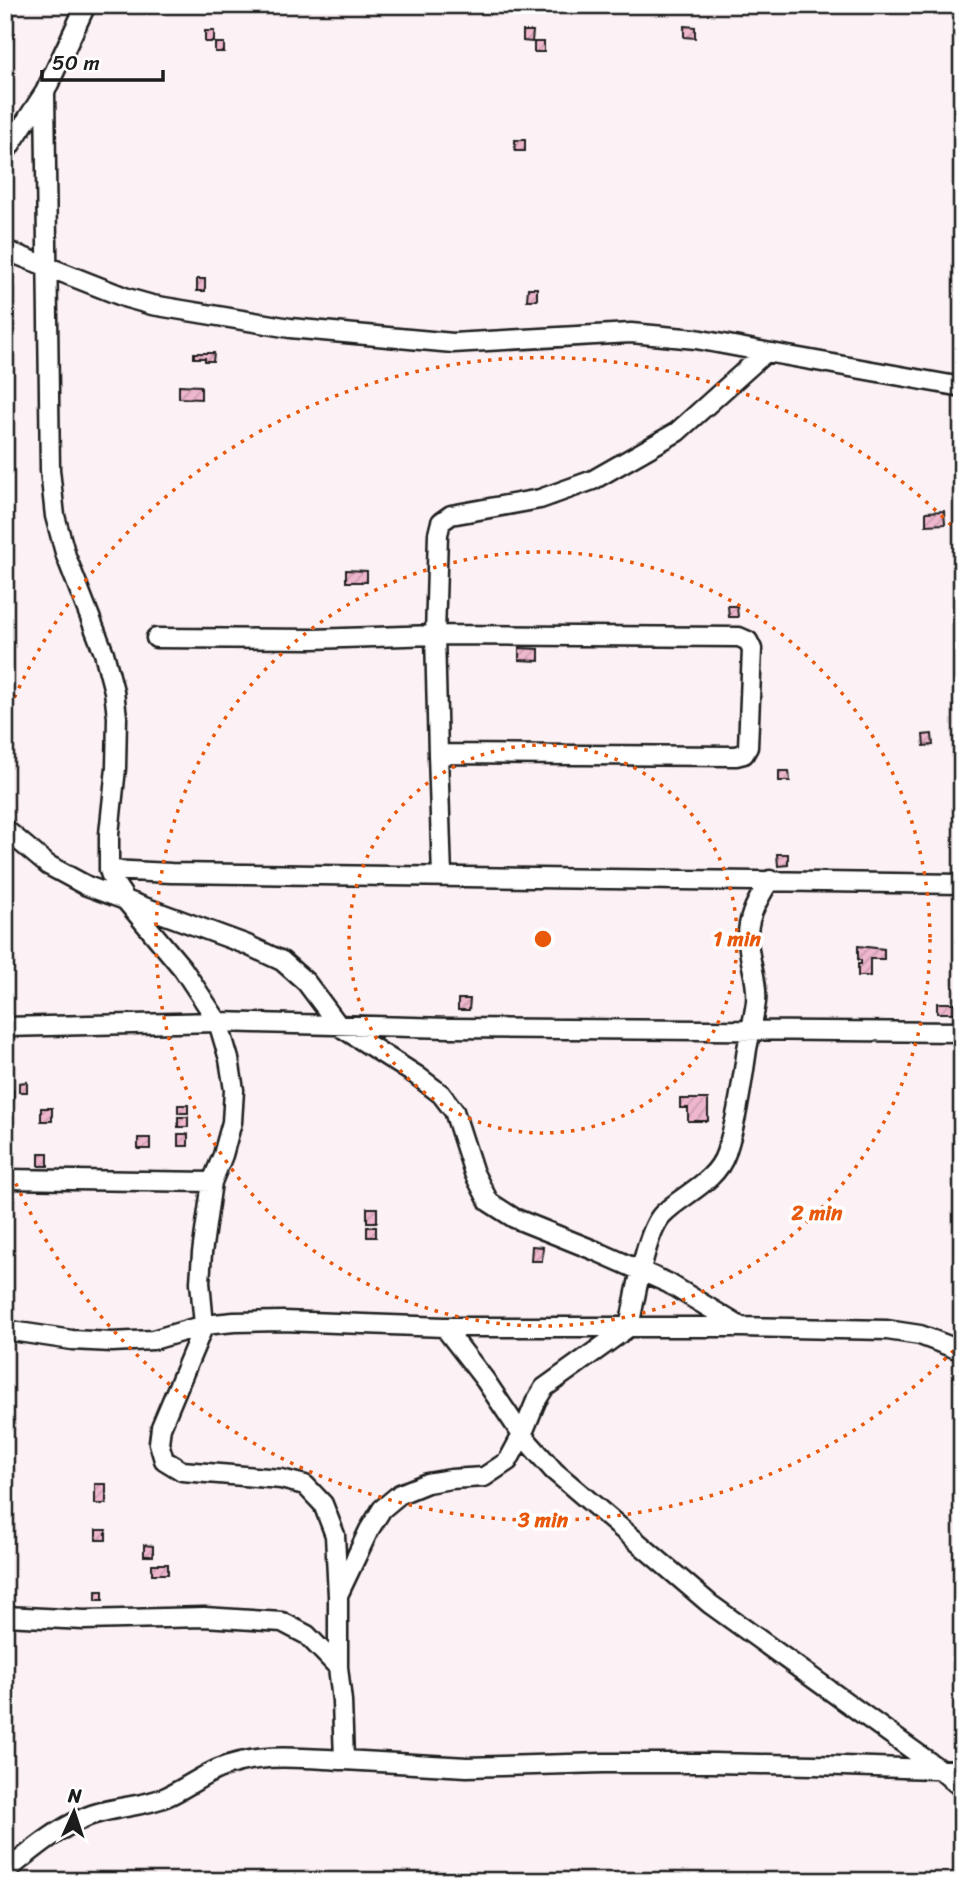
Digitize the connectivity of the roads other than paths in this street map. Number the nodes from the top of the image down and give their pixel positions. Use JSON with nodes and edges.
{"nodes":[{"id":1,"x":86,"y":5,"type":"edge"},
{"id":2,"x":45,"y":92,"type":"junction"},
{"id":3,"x":5,"y":153,"type":"edge"},
{"id":4,"x":5,"y":250,"type":"edge"},
{"id":5,"x":48,"y":268,"type":"junction"},
{"id":6,"x":766,"y":352,"type":"junction"},
{"id":7,"x":962,"y":387,"type":"edge"},
{"id":8,"x":435,"y":635,"type":"junction"},
{"id":9,"x":156,"y":638,"type":"dead end"},
{"id":10,"x":438,"y":754,"type":"junction"},
{"id":11,"x":6,"y":829,"type":"edge"},
{"id":12,"x":109,"y":870,"type":"junction"},
{"id":13,"x":442,"y":877,"type":"junction"},
{"id":14,"x":771,"y":880,"type":"junction"},
{"id":15,"x":962,"y":884,"type":"edge"},
{"id":16,"x":127,"y":902,"type":"junction"},
{"id":17,"x":218,"y":1022,"type":"junction"},
{"id":18,"x":339,"y":1026,"type":"junction"},
{"id":19,"x":5,"y":1027,"type":"edge"},
{"id":20,"x":750,"y":1029,"type":"junction"},
{"id":21,"x":962,"y":1032,"type":"edge"},
{"id":22,"x":5,"y":1179,"type":"edge"},
{"id":23,"x":212,"y":1182,"type":"junction"},
{"id":24,"x":641,"y":1271,"type":"junction"},
{"id":25,"x":204,"y":1325,"type":"junction"},
{"id":26,"x":444,"y":1327,"type":"junction"},
{"id":27,"x":629,"y":1327,"type":"junction"},
{"id":28,"x":741,"y":1327,"type":"junction"},
{"id":29,"x":5,"y":1330,"type":"edge"},
{"id":30,"x":962,"y":1351,"type":"edge"},
{"id":31,"x":522,"y":1435,"type":"junction"},
{"id":32,"x":338,"y":1596,"type":"junction"},
{"id":33,"x":5,"y":1616,"type":"edge"},
{"id":34,"x":338,"y":1667,"type":"junction"},
{"id":35,"x":344,"y":1760,"type":"junction"},
{"id":36,"x":939,"y":1769,"type":"junction"},
{"id":37,"x":962,"y":1770,"type":"edge"},
{"id":38,"x":962,"y":1788,"type":"edge"},
{"id":39,"x":5,"y":1872,"type":"edge"}],
"edges":[{"from":1,"to":2,"type":"street"},
{"from":2,"to":3,"type":"street"},
{"from":2,"to":5,"type":"street"},
{"from":4,"to":5,"type":"street"},
{"from":5,"to":6,"type":"street"},
{"from":5,"to":12,"type":"street"},
{"from":6,"to":7,"type":"street"},
{"from":6,"to":8,"type":"street"},
{"from":8,"to":9,"type":"street"},
{"from":8,"to":10,"type":"street"},
{"from":8,"to":10,"type":"street"},
{"from":10,"to":13,"type":"street"},
{"from":11,"to":16,"type":"street"},
{"from":12,"to":13,"type":"street"},
{"from":12,"to":16,"type":"street"},
{"from":13,"to":14,"type":"street"},
{"from":14,"to":15,"type":"street"},
{"from":14,"to":20,"type":"street"},
{"from":16,"to":17,"type":"street"},
{"from":16,"to":18,"type":"street"},
{"from":17,"to":18,"type":"street"},
{"from":17,"to":19,"type":"street"},
{"from":17,"to":23,"type":"street"},
{"from":18,"to":20,"type":"street"},
{"from":18,"to":24,"type":"street"},
{"from":20,"to":21,"type":"street"},
{"from":20,"to":24,"type":"street"},
{"from":22,"to":23,"type":"street"},
{"from":23,"to":25,"type":"street"},
{"from":24,"to":27,"type":"street"},
{"from":24,"to":28,"type":"street"},
{"from":25,"to":26,"type":"street"},
{"from":25,"to":29,"type":"street"},
{"from":25,"to":32,"type":"street"},
{"from":26,"to":27,"type":"street"},
{"from":26,"to":31,"type":"street"},
{"from":27,"to":28,"type":"street"},
{"from":27,"to":31,"type":"street"},
{"from":28,"to":30,"type":"street"},
{"from":31,"to":32,"type":"street"},
{"from":31,"to":36,"type":"street"},
{"from":32,"to":34,"type":"street"},
{"from":33,"to":34,"type":"street"},
{"from":34,"to":35,"type":"street"},
{"from":35,"to":36,"type":"street"},
{"from":35,"to":39,"type":"street"},
{"from":36,"to":37,"type":"street"},
{"from":36,"to":38,"type":"street"}]}
